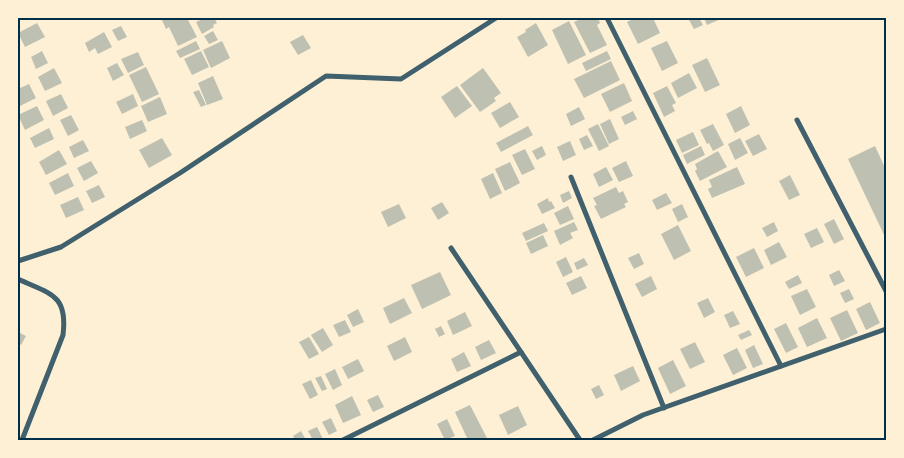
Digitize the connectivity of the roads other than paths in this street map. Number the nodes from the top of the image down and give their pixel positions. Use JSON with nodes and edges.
{"nodes":[{"id":1,"x":496,"y":18,"type":"edge"},
{"id":2,"x":607,"y":18,"type":"edge"},
{"id":3,"x":797,"y":120,"type":"dead end"},
{"id":4,"x":571,"y":177,"type":"dead end"},
{"id":5,"x":450,"y":248,"type":"dead end"},
{"id":6,"x":18,"y":261,"type":"edge"},
{"id":7,"x":18,"y":279,"type":"edge"},
{"id":8,"x":886,"y":292,"type":"edge"},
{"id":9,"x":886,"y":329,"type":"edge"},
{"id":10,"x":521,"y":352,"type":"junction"},
{"id":11,"x":781,"y":366,"type":"junction"},
{"id":12,"x":664,"y":408,"type":"junction"},
{"id":13,"x":22,"y":440,"type":"edge"},
{"id":14,"x":343,"y":440,"type":"edge"},
{"id":15,"x":580,"y":440,"type":"edge"},
{"id":16,"x":593,"y":440,"type":"edge"}],
"edges":[{"from":1,"to":6,"type":"street"},
{"from":2,"to":11,"type":"street"},
{"from":3,"to":8,"type":"street"},
{"from":4,"to":12,"type":"street"},
{"from":5,"to":10,"type":"street"},
{"from":7,"to":13,"type":"street"},
{"from":9,"to":11,"type":"street"},
{"from":10,"to":14,"type":"street"},
{"from":10,"to":15,"type":"street"},
{"from":11,"to":12,"type":"street"},
{"from":12,"to":16,"type":"street"}]}
